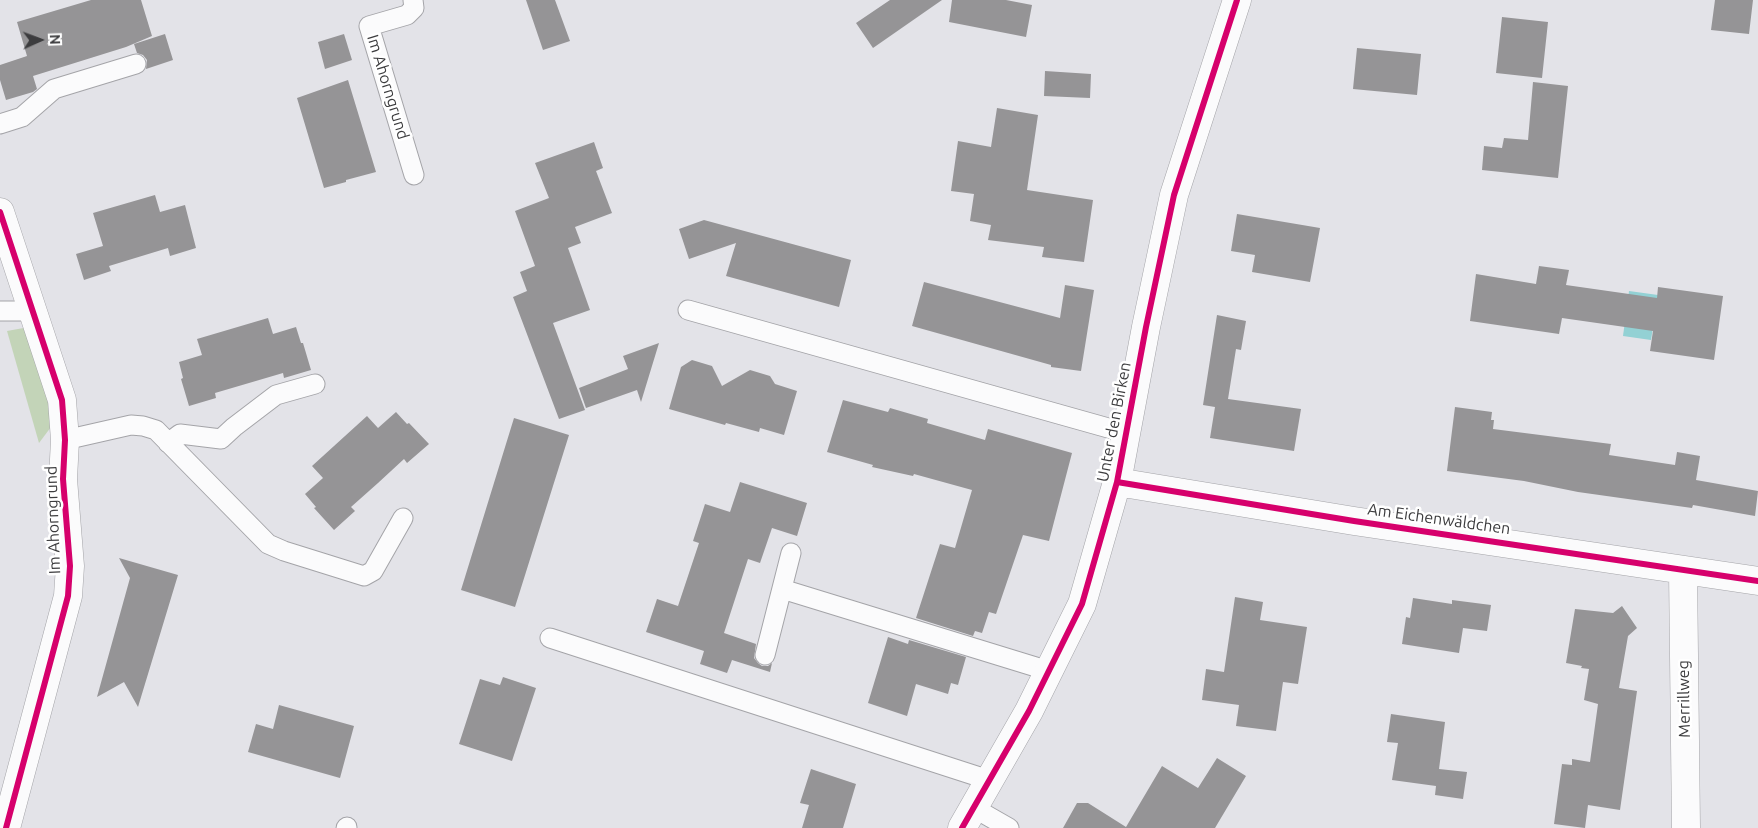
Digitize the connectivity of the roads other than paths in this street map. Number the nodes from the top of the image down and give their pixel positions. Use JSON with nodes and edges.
{"nodes":[{"id":1,"x":412,"y":0,"type":"edge"},
{"id":2,"x":1237,"y":0,"type":"edge"},
{"id":3,"x":136,"y":64,"type":"dead end"},
{"id":4,"x":0,"y":124,"type":"edge"},
{"id":5,"x":414,"y":175,"type":"dead end"},
{"id":6,"x":0,"y":212,"type":"edge"},
{"id":7,"x":688,"y":310,"type":"dead end"},
{"id":8,"x":0,"y":311,"type":"edge"},
{"id":9,"x":33,"y":311,"type":"junction"},
{"id":10,"x":315,"y":384,"type":"dead end"},
{"id":11,"x":1126,"y":433,"type":"junction"},
{"id":12,"x":65,"y":440,"type":"junction"},
{"id":13,"x":168,"y":442,"type":"junction"},
{"id":14,"x":1117,"y":482,"type":"junction"},
{"id":15,"x":403,"y":518,"type":"dead end"},
{"id":16,"x":791,"y":553,"type":"dead end"},
{"id":17,"x":1682,"y":570,"type":"junction"},
{"id":18,"x":1758,"y":581,"type":"edge"},
{"id":19,"x":782,"y":589,"type":"junction"},
{"id":20,"x":550,"y":638,"type":"dead end"},
{"id":21,"x":765,"y":655,"type":"dead end"},
{"id":22,"x":1050,"y":671,"type":"junction"},
{"id":23,"x":989,"y":780,"type":"junction"},
{"id":24,"x":968,"y":818,"type":"edge"},
{"id":25,"x":6,"y":828,"type":"edge"},
{"id":26,"x":1009,"y":828,"type":"edge"},
{"id":27,"x":1686,"y":828,"type":"edge"}],
"edges":[{"from":1,"to":5,"type":"lane","name":"Im Ahorngrund"},
{"from":2,"to":11,"type":"street","name":"Unter den Birken"},
{"from":3,"to":4,"type":"lane"},
{"from":6,"to":9,"type":"street","name":"Im Ahorngrund"},
{"from":7,"to":11,"type":"lane"},
{"from":8,"to":9,"type":"lane"},
{"from":9,"to":12,"type":"street","name":"Im Ahorngrund"},
{"from":10,"to":13,"type":"lane"},
{"from":11,"to":14,"type":"street","name":"Unter den Birken"},
{"from":12,"to":13,"type":"lane"},
{"from":12,"to":25,"type":"street","name":"Im Ahorngrund"},
{"from":13,"to":15,"type":"lane"},
{"from":14,"to":17,"type":"street","name":"Am Eichenwäldchen"},
{"from":14,"to":22,"type":"street","name":"Unter den Birken"},
{"from":16,"to":19,"type":"lane"},
{"from":17,"to":18,"type":"street","name":"Am Eichenwäldchen"},
{"from":17,"to":27,"type":"street","name":"Merrillweg"},
{"from":19,"to":21,"type":"lane"},
{"from":19,"to":22,"type":"lane"},
{"from":20,"to":23,"type":"lane"},
{"from":22,"to":23,"type":"street","name":"Unter den Birken"},
{"from":23,"to":24,"type":"street","name":"Unter den Birken"},
{"from":24,"to":26,"type":"lane","name":"Unter den Birken"}]}
